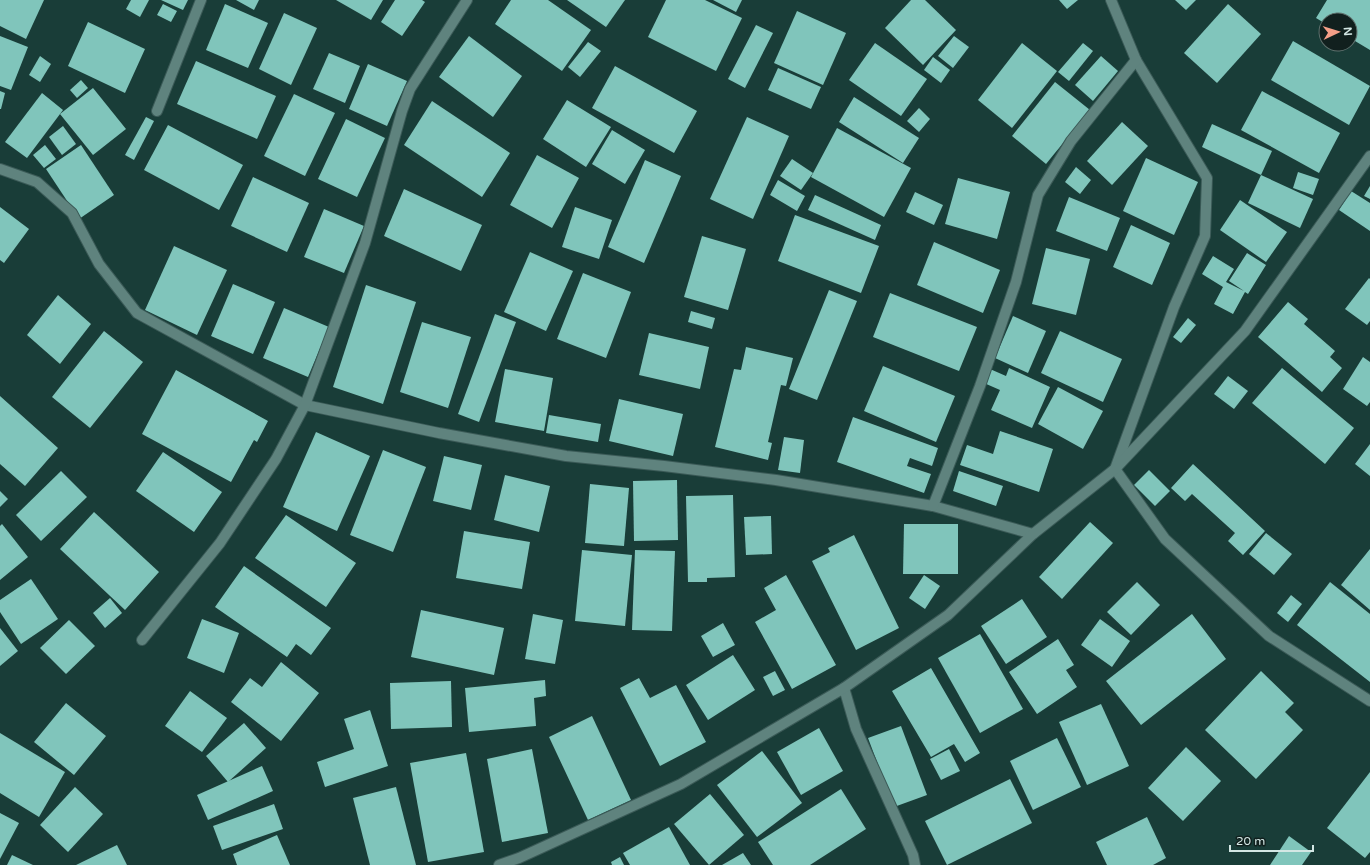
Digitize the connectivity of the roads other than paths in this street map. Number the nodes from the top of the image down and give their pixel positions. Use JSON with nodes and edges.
{"nodes":[{"id":1,"x":201,"y":0,"type":"edge"},
{"id":2,"x":467,"y":0,"type":"edge"},
{"id":3,"x":1111,"y":0,"type":"edge"},
{"id":4,"x":1136,"y":60,"type":"junction"},
{"id":5,"x":157,"y":111,"type":"dead end"},
{"id":6,"x":1370,"y":156,"type":"edge"},
{"id":7,"x":0,"y":169,"type":"edge"},
{"id":8,"x":305,"y":405,"type":"junction"},
{"id":9,"x":1115,"y":469,"type":"junction"},
{"id":10,"x":933,"y":506,"type":"junction"},
{"id":11,"x":1033,"y":534,"type":"junction"},
{"id":12,"x":142,"y":640,"type":"dead end"},
{"id":13,"x":844,"y":688,"type":"junction"},
{"id":14,"x":1370,"y":701,"type":"edge"},
{"id":15,"x":522,"y":861,"type":"edge"},
{"id":16,"x":499,"y":865,"type":"edge"},
{"id":17,"x":915,"y":865,"type":"edge"}],
"edges":[{"from":1,"to":5,"type":"street"},
{"from":2,"to":8,"type":"street"},
{"from":3,"to":4,"type":"street"},
{"from":4,"to":9,"type":"street"},
{"from":4,"to":10,"type":"street"},
{"from":6,"to":9,"type":"street"},
{"from":7,"to":8,"type":"street"},
{"from":8,"to":10,"type":"street"},
{"from":8,"to":12,"type":"street"},
{"from":9,"to":11,"type":"street"},
{"from":9,"to":14,"type":"street"},
{"from":10,"to":11,"type":"street"},
{"from":11,"to":13,"type":"street"},
{"from":13,"to":15,"type":"street"},
{"from":13,"to":17,"type":"street"},
{"from":15,"to":16,"type":"street"}]}
